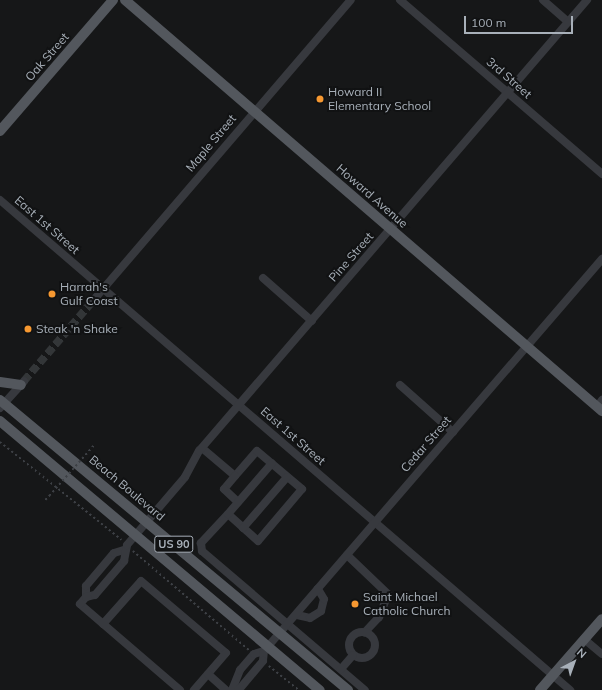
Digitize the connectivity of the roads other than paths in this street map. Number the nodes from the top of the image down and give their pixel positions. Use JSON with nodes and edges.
{"nodes":[{"id":1,"x":114,"y":0,"type":"edge"},
{"id":2,"x":125,"y":0,"type":"edge"},
{"id":3,"x":351,"y":0,"type":"edge"},
{"id":4,"x":400,"y":0,"type":"edge"},
{"id":5,"x":543,"y":0,"type":"edge"},
{"id":6,"x":587,"y":0,"type":"edge"},
{"id":7,"x":568,"y":22,"type":"junction"},
{"id":8,"x":508,"y":94,"type":"junction"},
{"id":9,"x":254,"y":111,"type":"junction"},
{"id":10,"x":0,"y":131,"type":"edge"},
{"id":11,"x":602,"y":174,"type":"edge"},
{"id":12,"x":0,"y":200,"type":"edge"},
{"id":13,"x":391,"y":229,"type":"junction"},
{"id":14,"x":602,"y":259,"type":"edge"},
{"id":15,"x":263,"y":278,"type":"dead end"},
{"id":16,"x":103,"y":289,"type":"junction"},
{"id":17,"x":91,"y":303,"type":"tunnel mouth"},
{"id":18,"x":312,"y":321,"type":"junction"},
{"id":19,"x":526,"y":346,"type":"junction"},
{"id":20,"x":0,"y":382,"type":"edge"},
{"id":21,"x":23,"y":383,"type":"joint"},
{"id":22,"x":400,"y":384,"type":"dead end"},
{"id":23,"x":2,"y":404,"type":"edge"},
{"id":24,"x":239,"y":406,"type":"junction"},
{"id":25,"x":600,"y":406,"type":"edge"},
{"id":26,"x":0,"y":421,"type":"edge"},
{"id":27,"x":452,"y":432,"type":"junction"},
{"id":28,"x":202,"y":448,"type":"junction"},
{"id":29,"x":272,"y":463,"type":"junction"},
{"id":30,"x":235,"y":476,"type":"junction"},
{"id":31,"x":287,"y":477,"type":"junction"},
{"id":32,"x":238,"y":502,"type":"junction"},
{"id":33,"x":228,"y":514,"type":"junction"},
{"id":34,"x":146,"y":521,"type":"junction"},
{"id":35,"x":375,"y":522,"type":"junction"},
{"id":36,"x":243,"y":528,"type":"junction"},
{"id":37,"x":137,"y":532,"type":"junction"},
{"id":38,"x":124,"y":550,"type":"junction"},
{"id":39,"x":347,"y":555,"type":"junction"},
{"id":40,"x":318,"y":589,"type":"junction"},
{"id":41,"x":86,"y":597,"type":"junction"},
{"id":42,"x":297,"y":615,"type":"junction"},
{"id":43,"x":601,"y":622,"type":"edge"},
{"id":44,"x":103,"y":624,"type":"junction"},
{"id":45,"x":289,"y":624,"type":"junction"},
{"id":46,"x":365,"y":632,"type":"junction"},
{"id":47,"x":282,"y":633,"type":"junction"},
{"id":48,"x":584,"y":639,"type":"junction"},
{"id":49,"x":267,"y":648,"type":"junction"},
{"id":50,"x":602,"y":654,"type":"edge"},
{"id":51,"x":353,"y":655,"type":"junction"},
{"id":52,"x":341,"y":669,"type":"junction"},
{"id":53,"x":208,"y":674,"type":"junction"},
{"id":54,"x":553,"y":675,"type":"junction"},
{"id":55,"x":180,"y":690,"type":"edge"},
{"id":56,"x":194,"y":690,"type":"edge"},
{"id":57,"x":226,"y":690,"type":"edge"},
{"id":58,"x":232,"y":690,"type":"edge"},
{"id":59,"x":239,"y":690,"type":"edge"},
{"id":60,"x":320,"y":690,"type":"edge"},
{"id":61,"x":348,"y":690,"type":"edge"},
{"id":62,"x":365,"y":690,"type":"edge"},
{"id":63,"x":540,"y":690,"type":"edge"},
{"id":64,"x":570,"y":690,"type":"edge"}],
"edges":[{"from":1,"to":10,"type":"main road","name":"Oak Street"},
{"from":2,"to":9,"type":"main road","name":"Howard Avenue"},
{"from":3,"to":9,"type":"street","name":"Maple Street"},
{"from":4,"to":8,"type":"street","name":"3rd Street"},
{"from":5,"to":7,"type":"street"},
{"from":6,"to":7,"type":"street","name":"Pine Street"},
{"from":7,"to":8,"type":"street","name":"Pine Street"},
{"from":8,"to":11,"type":"street","name":"3rd Street"},
{"from":8,"to":13,"type":"street","name":"Pine Street"},
{"from":9,"to":13,"type":"main road","name":"Howard Avenue"},
{"from":9,"to":16,"type":"street","name":"Maple Street"},
{"from":12,"to":16,"type":"street","name":"East 1st Street"},
{"from":13,"to":18,"type":"street","name":"Pine Street"},
{"from":13,"to":19,"type":"main road","name":"Howard Avenue"},
{"from":14,"to":19,"type":"street","name":"Cedar Street"},
{"from":15,"to":18,"type":"street"},
{"from":16,"to":17,"type":"street","name":"Maple Street"},
{"from":16,"to":24,"type":"street","name":"East 1st Street"},
{"from":18,"to":24,"type":"street","name":"Pine Street"},
{"from":19,"to":25,"type":"main road","name":"Howard Avenue"},
{"from":19,"to":27,"type":"street","name":"Cedar Street"},
{"from":20,"to":21,"type":"main road"},
{"from":21,"to":23,"type":"street"},
{"from":22,"to":27,"type":"street"},
{"from":23,"to":34,"type":"main road","name":"Beach Boulevard","number":"US 90"},
{"from":24,"to":28,"type":"street","name":"Pine Street"},
{"from":24,"to":35,"type":"street","name":"East 1st Street"},
{"from":26,"to":37,"type":"main road","number":"US 90"},
{"from":27,"to":35,"type":"street","name":"Cedar Street"},
{"from":28,"to":30,"type":"street"},
{"from":28,"to":34,"type":"street","name":"Pine Street"},
{"from":29,"to":30,"type":"street"},
{"from":29,"to":31,"type":"street"},
{"from":29,"to":32,"type":"street"},
{"from":30,"to":32,"type":"street"},
{"from":31,"to":36,"type":"street"},
{"from":31,"to":36,"type":"street"},
{"from":32,"to":33,"type":"street"},
{"from":33,"to":36,"type":"street"},
{"from":33,"to":45,"type":"street"},
{"from":34,"to":37,"type":"street","name":"Pine Street"},
{"from":34,"to":47,"type":"main road","name":"Beach Boulevard","number":"US 90"},
{"from":35,"to":39,"type":"street","name":"Cedar Street"},
{"from":35,"to":54,"type":"street","name":"East 1st Street"},
{"from":37,"to":38,"type":"street","name":"Pine Street"},
{"from":37,"to":49,"type":"main road","number":"US 90"},
{"from":38,"to":41,"type":"street"},
{"from":38,"to":41,"type":"street"},
{"from":39,"to":40,"type":"street","name":"Cedar Street"},
{"from":39,"to":46,"type":"street"},
{"from":40,"to":42,"type":"street","name":"Cedar Street"},
{"from":40,"to":42,"type":"street"},
{"from":41,"to":44,"type":"street"},
{"from":42,"to":45,"type":"street","name":"Cedar Street"},
{"from":43,"to":48,"type":"main road"},
{"from":44,"to":53,"type":"street"},
{"from":44,"to":55,"type":"street"},
{"from":45,"to":47,"type":"street","name":"Cedar Street"},
{"from":45,"to":52,"type":"street"},
{"from":46,"to":51,"type":"street"},
{"from":46,"to":51,"type":"street"},
{"from":47,"to":49,"type":"street","name":"Cedar Street"},
{"from":47,"to":61,"type":"main road","name":"Beach Boulevard","number":"US 90"},
{"from":48,"to":50,"type":"street"},
{"from":48,"to":54,"type":"main road"},
{"from":49,"to":58,"type":"street"},
{"from":49,"to":59,"type":"street"},
{"from":49,"to":60,"type":"main road","number":"US 90"},
{"from":51,"to":52,"type":"street"},
{"from":52,"to":62,"type":"street"},
{"from":53,"to":56,"type":"street"},
{"from":53,"to":57,"type":"street"},
{"from":54,"to":63,"type":"main road"},
{"from":54,"to":64,"type":"street","name":"East 1st Street"}]}
